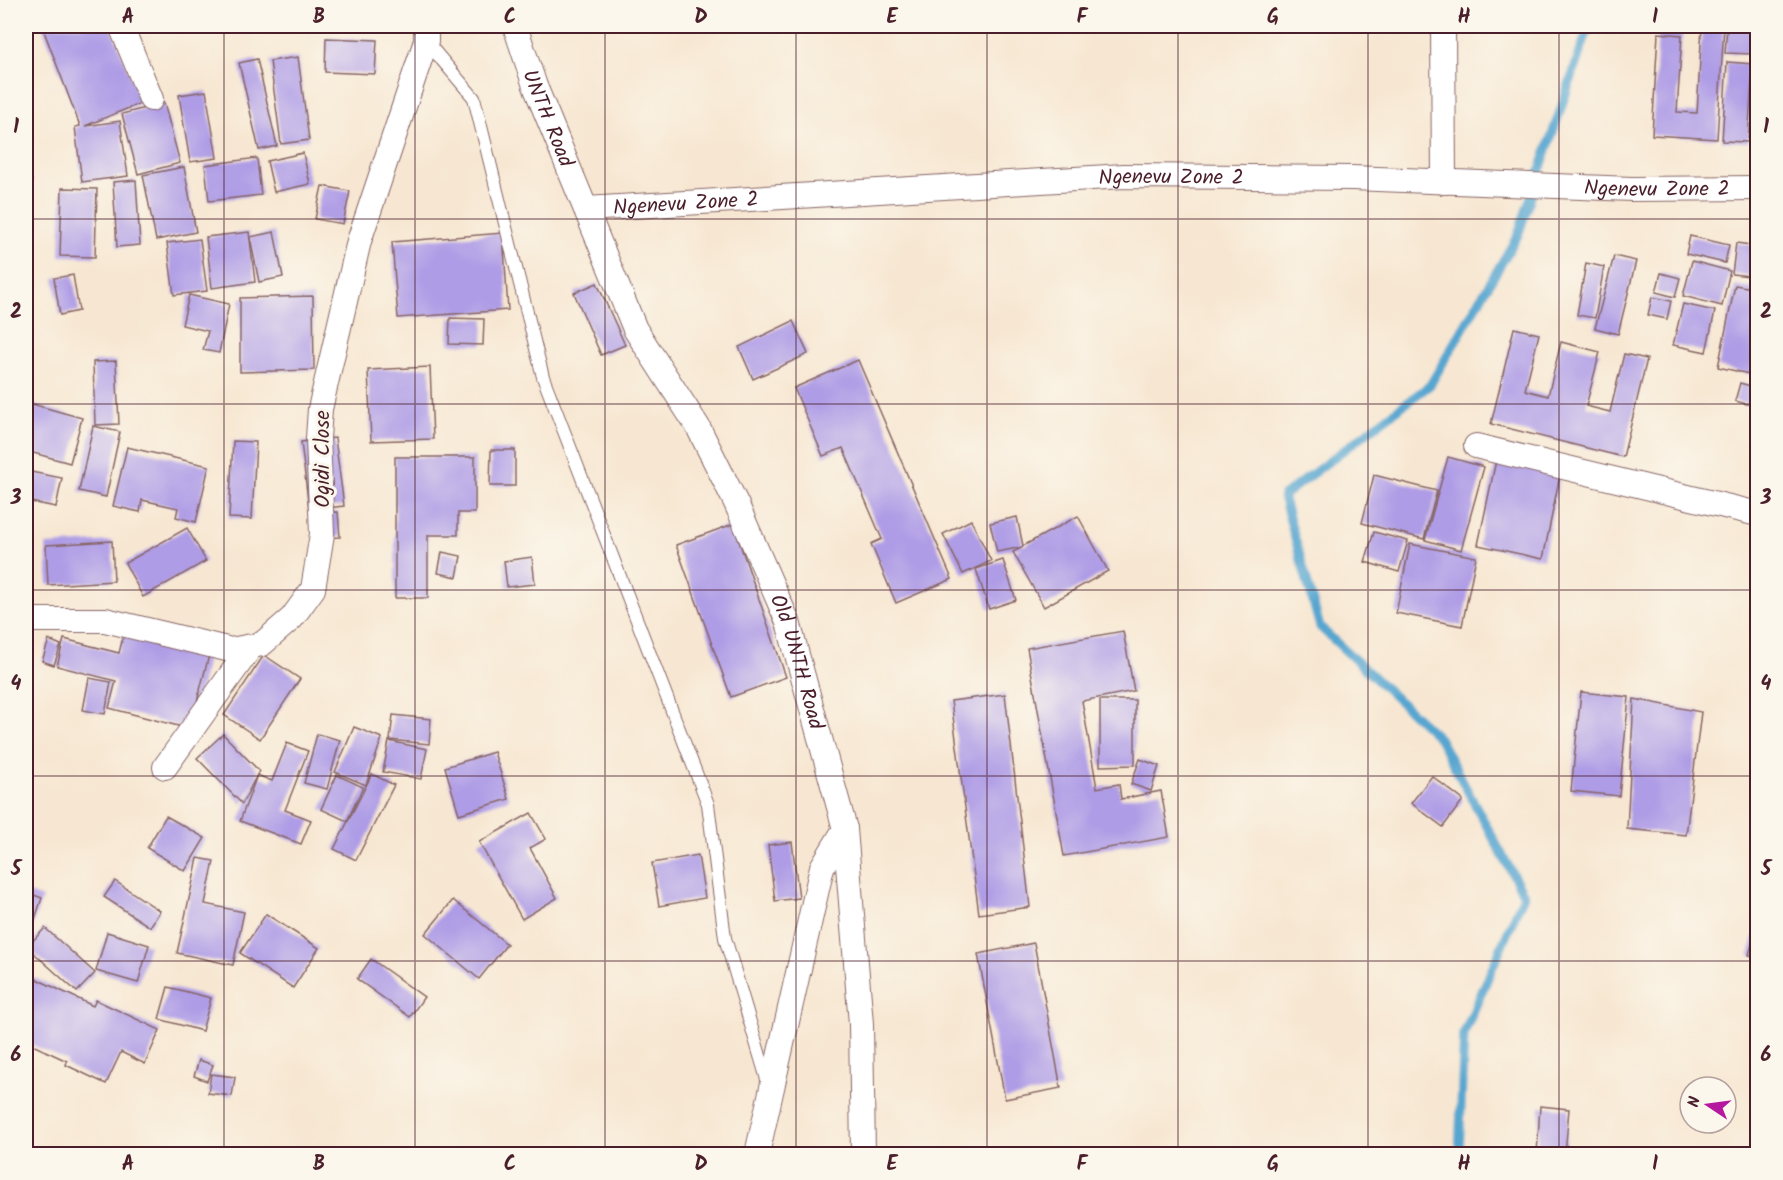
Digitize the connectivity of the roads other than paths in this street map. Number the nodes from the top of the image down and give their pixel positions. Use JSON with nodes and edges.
{"nodes":[{"id":1,"x":121,"y":26,"type":"edge"},
{"id":2,"x":514,"y":26,"type":"edge"},
{"id":3,"x":1443,"y":26,"type":"edge"},
{"id":4,"x":426,"y":33,"type":"edge"},
{"id":5,"x":151,"y":99,"type":"dead end"},
{"id":6,"x":1444,"y":182,"type":"junction"},
{"id":7,"x":1758,"y":188,"type":"edge"},
{"id":8,"x":586,"y":209,"type":"junction"},
{"id":9,"x":1476,"y":446,"type":"dead end"},
{"id":10,"x":1758,"y":514,"type":"edge"},
{"id":11,"x":26,"y":620,"type":"edge"},
{"id":12,"x":250,"y":648,"type":"junction"},
{"id":13,"x":165,"y":767,"type":"dead end"},
{"id":14,"x":844,"y":829,"type":"junction"},
{"id":15,"x":772,"y":1096,"type":"junction"},
{"id":16,"x":757,"y":1155,"type":"edge"},
{"id":17,"x":863,"y":1155,"type":"edge"}],
"edges":[{"from":1,"to":5,"type":"street"},
{"from":2,"to":8,"type":"street","name":"UNTH Road"},
{"from":3,"to":6,"type":"street"},
{"from":4,"to":12,"type":"street","name":"Ogidi Close"},
{"from":4,"to":15,"type":"lane"},
{"from":6,"to":7,"type":"street","name":"Ngenevu Zone 2"},
{"from":6,"to":8,"type":"street","name":"Ngenevu Zone 2"},
{"from":8,"to":14,"type":"street","name":"Old UNTH Road"},
{"from":9,"to":10,"type":"street"},
{"from":11,"to":12,"type":"street"},
{"from":12,"to":13,"type":"street"},
{"from":14,"to":15,"type":"street"},
{"from":14,"to":17,"type":"street","name":"Old UNTH Road"},
{"from":15,"to":16,"type":"street"}]}
